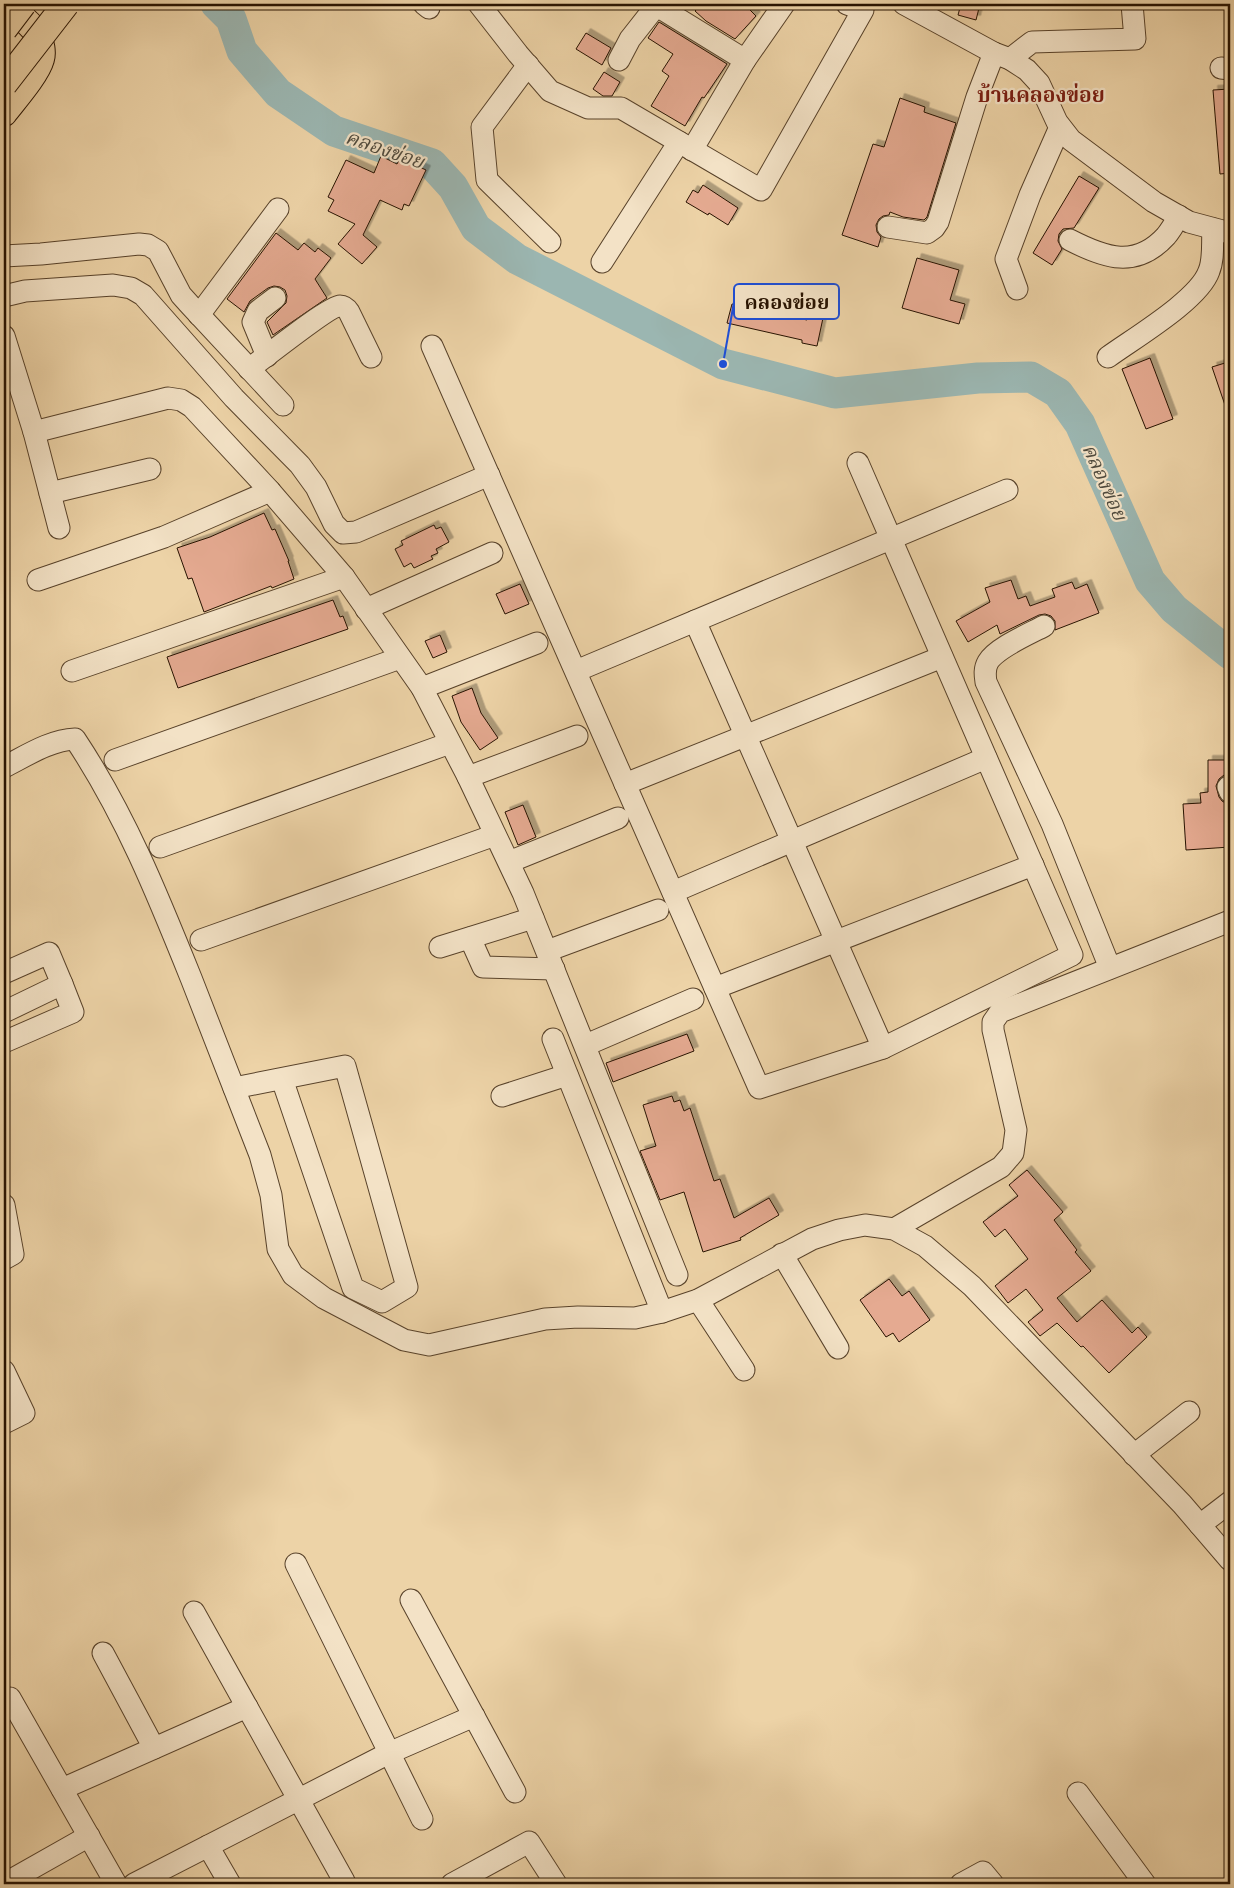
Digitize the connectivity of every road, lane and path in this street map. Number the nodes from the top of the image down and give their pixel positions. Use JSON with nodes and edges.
{"nodes":[{"id":1,"x":5,"y":4,"type":"edge"},
{"id":2,"x":23,"y":4,"type":"edge"},
{"id":3,"x":66,"y":4,"type":"edge"},
{"id":4,"x":479,"y":4,"type":"edge"},
{"id":5,"x":784,"y":4,"type":"edge"},
{"id":6,"x":847,"y":4,"type":"edge"},
{"id":7,"x":904,"y":4,"type":"edge"},
{"id":8,"x":1132,"y":4,"type":"edge"},
{"id":9,"x":655,"y":5,"type":"edge"},
{"id":10,"x":4,"y":29,"type":"edge"},
{"id":11,"x":1002,"y":56,"type":"junction"},
{"id":12,"x":619,"y":60,"type":"dead end"},
{"id":13,"x":745,"y":60,"type":"junction"},
{"id":14,"x":528,"y":65,"type":"junction"},
{"id":15,"x":4,"y":84,"type":"edge"},
{"id":16,"x":4,"y":113,"type":"edge"},
{"id":17,"x":1060,"y":127,"type":"junction"},
{"id":18,"x":686,"y":146,"type":"junction"},
{"id":19,"x":278,"y":210,"type":"dead end"},
{"id":20,"x":1179,"y":216,"type":"junction"},
{"id":21,"x":888,"y":227,"type":"dead end"},
{"id":22,"x":1224,"y":235,"type":"edge"},
{"id":23,"x":1070,"y":240,"type":"dead end"},
{"id":24,"x":550,"y":242,"type":"dead end"},
{"id":25,"x":4,"y":256,"type":"edge"},
{"id":26,"x":602,"y":262,"type":"dead end"},
{"id":27,"x":1017,"y":289,"type":"dead end"},
{"id":28,"x":4,"y":296,"type":"edge"},
{"id":29,"x":275,"y":298,"type":"dead end"},
{"id":30,"x":199,"y":315,"type":"junction"},
{"id":31,"x":4,"y":336,"type":"edge"},
{"id":32,"x":432,"y":346,"type":"dead end"},
{"id":33,"x":267,"y":356,"type":"junction"},
{"id":34,"x":371,"y":357,"type":"dead end"},
{"id":35,"x":1108,"y":357,"type":"dead end"},
{"id":36,"x":250,"y":369,"type":"junction"},
{"id":37,"x":283,"y":404,"type":"dead end"},
{"id":38,"x":34,"y":432,"type":"junction"},
{"id":39,"x":858,"y":463,"type":"dead end"},
{"id":40,"x":150,"y":469,"type":"dead end"},
{"id":41,"x":489,"y":475,"type":"junction"},
{"id":42,"x":1007,"y":490,"type":"dead end"},
{"id":43,"x":270,"y":491,"type":"junction"},
{"id":44,"x":50,"y":493,"type":"junction"},
{"id":45,"x":59,"y":528,"type":"dead end"},
{"id":46,"x":890,"y":539,"type":"junction"},
{"id":47,"x":492,"y":553,"type":"dead end"},
{"id":48,"x":344,"y":578,"type":"junction"},
{"id":49,"x":38,"y":580,"type":"dead end"},
{"id":50,"x":366,"y":609,"type":"junction"},
{"id":51,"x":695,"y":622,"type":"junction"},
{"id":52,"x":1044,"y":626,"type":"dead end"},
{"id":53,"x":537,"y":643,"type":"dead end"},
{"id":54,"x":942,"y":657,"type":"junction"},
{"id":55,"x":400,"y":658,"type":"junction"},
{"id":56,"x":72,"y":670,"type":"dead end"},
{"id":57,"x":576,"y":671,"type":"junction"},
{"id":58,"x":422,"y":688,"type":"junction"},
{"id":59,"x":577,"y":736,"type":"dead end"},
{"id":60,"x":745,"y":736,"type":"junction"},
{"id":61,"x":450,"y":743,"type":"junction"},
{"id":62,"x":986,"y":758,"type":"junction"},
{"id":63,"x":115,"y":760,"type":"dead end"},
{"id":64,"x":4,"y":767,"type":"edge"},
{"id":65,"x":468,"y":777,"type":"junction"},
{"id":66,"x":625,"y":784,"type":"junction"},
{"id":67,"x":618,"y":818,"type":"dead end"},
{"id":68,"x":495,"y":835,"type":"junction"},
{"id":69,"x":792,"y":841,"type":"junction"},
{"id":70,"x":160,"y":846,"type":"dead end"},
{"id":71,"x":509,"y":862,"type":"junction"},
{"id":72,"x":1033,"y":865,"type":"junction"},
{"id":73,"x":673,"y":892,"type":"junction"},
{"id":74,"x":658,"y":910,"type":"dead end"},
{"id":75,"x":533,"y":918,"type":"junction"},
{"id":76,"x":1230,"y":921,"type":"edge"},
{"id":77,"x":470,"y":938,"type":"junction"},
{"id":78,"x":201,"y":940,"type":"dead end"},
{"id":79,"x":836,"y":942,"type":"junction"},
{"id":80,"x":440,"y":948,"type":"dead end"},
{"id":81,"x":551,"y":960,"type":"junction"},
{"id":82,"x":1110,"y":968,"type":"junction"},
{"id":83,"x":4,"y":973,"type":"edge"},
{"id":84,"x":62,"y":984,"type":"junction"},
{"id":85,"x":715,"y":988,"type":"junction"},
{"id":86,"x":693,"y":999,"type":"dead end"},
{"id":87,"x":4,"y":1012,"type":"edge"},
{"id":88,"x":553,"y":1039,"type":"dead end"},
{"id":89,"x":4,"y":1042,"type":"edge"},
{"id":90,"x":586,"y":1045,"type":"junction"},
{"id":91,"x":883,"y":1048,"type":"junction"},
{"id":92,"x":567,"y":1075,"type":"junction"},
{"id":93,"x":282,"y":1078,"type":"junction"},
{"id":94,"x":234,"y":1088,"type":"junction"},
{"id":95,"x":502,"y":1096,"type":"dead end"},
{"id":96,"x":4,"y":1207,"type":"edge"},
{"id":97,"x":894,"y":1230,"type":"junction"},
{"id":98,"x":782,"y":1254,"type":"junction"},
{"id":99,"x":4,"y":1259,"type":"edge"},
{"id":100,"x":677,"y":1275,"type":"dead end"},
{"id":101,"x":698,"y":1300,"type":"junction"},
{"id":102,"x":662,"y":1312,"type":"junction"},
{"id":103,"x":838,"y":1348,"type":"dead end"},
{"id":104,"x":744,"y":1370,"type":"dead end"},
{"id":105,"x":4,"y":1372,"type":"edge"},
{"id":106,"x":1189,"y":1412,"type":"dead end"},
{"id":107,"x":4,"y":1423,"type":"edge"},
{"id":108,"x":1134,"y":1455,"type":"junction"},
{"id":109,"x":1230,"y":1502,"type":"edge"},
{"id":110,"x":1200,"y":1525,"type":"junction"},
{"id":111,"x":1230,"y":1560,"type":"edge"},
{"id":112,"x":296,"y":1564,"type":"dead end"},
{"id":113,"x":411,"y":1600,"type":"dead end"},
{"id":114,"x":194,"y":1612,"type":"dead end"},
{"id":115,"x":103,"y":1653,"type":"dead end"},
{"id":116,"x":10,"y":1698,"type":"dead end"},
{"id":117,"x":247,"y":1707,"type":"junction"},
{"id":118,"x":474,"y":1716,"type":"junction"},
{"id":119,"x":154,"y":1748,"type":"junction"},
{"id":120,"x":390,"y":1753,"type":"junction"},
{"id":121,"x":62,"y":1789,"type":"junction"},
{"id":122,"x":515,"y":1792,"type":"dead end"},
{"id":123,"x":1078,"y":1792,"type":"dead end"},
{"id":124,"x":299,"y":1800,"type":"junction"},
{"id":125,"x":422,"y":1819,"type":"dead end"},
{"id":126,"x":89,"y":1836,"type":"junction"},
{"id":127,"x":208,"y":1846,"type":"junction"},
{"id":128,"x":344,"y":1881,"type":"dead end"},
{"id":129,"x":4,"y":1884,"type":"edge"},
{"id":130,"x":116,"y":1884,"type":"edge"},
{"id":131,"x":134,"y":1884,"type":"edge"},
{"id":132,"x":230,"y":1884,"type":"edge"},
{"id":133,"x":452,"y":1884,"type":"edge"},
{"id":134,"x":556,"y":1884,"type":"edge"},
{"id":135,"x":961,"y":1884,"type":"edge"},
{"id":136,"x":993,"y":1884,"type":"edge"},
{"id":137,"x":1145,"y":1884,"type":"edge"}],
"edges":[{"from":1,"to":16,"type":"main road"},
{"from":2,"to":10,"type":"main road","bridge":true},
{"from":3,"to":15,"type":"main road","bridge":true},
{"from":4,"to":14,"type":"street"},
{"from":5,"to":13,"type":"street"},
{"from":6,"to":18,"type":"street"},
{"from":7,"to":11,"type":"street"},
{"from":8,"to":11,"type":"street"},
{"from":9,"to":12,"type":"street"},
{"from":9,"to":13,"type":"street"},
{"from":11,"to":17,"type":"street"},
{"from":11,"to":21,"type":"street"},
{"from":13,"to":18,"type":"street"},
{"from":14,"to":18,"type":"street"},
{"from":14,"to":24,"type":"street"},
{"from":17,"to":20,"type":"street"},
{"from":17,"to":27,"type":"street"},
{"from":18,"to":26,"type":"street"},
{"from":19,"to":30,"type":"street"},
{"from":20,"to":22,"type":"street"},
{"from":20,"to":23,"type":"street"},
{"from":22,"to":35,"type":"street"},
{"from":25,"to":30,"type":"street"},
{"from":28,"to":41,"type":"street"},
{"from":29,"to":33,"type":"street"},
{"from":30,"to":36,"type":"street"},
{"from":31,"to":38,"type":"street"},
{"from":32,"to":41,"type":"street"},
{"from":33,"to":34,"type":"street"},
{"from":33,"to":36,"type":"street"},
{"from":36,"to":37,"type":"street"},
{"from":38,"to":43,"type":"street"},
{"from":38,"to":44,"type":"street"},
{"from":39,"to":46,"type":"street"},
{"from":40,"to":44,"type":"street"},
{"from":41,"to":57,"type":"street"},
{"from":42,"to":46,"type":"street"},
{"from":43,"to":48,"type":"street"},
{"from":43,"to":49,"type":"street"},
{"from":44,"to":45,"type":"street"},
{"from":46,"to":51,"type":"street"},
{"from":46,"to":54,"type":"street"},
{"from":47,"to":50,"type":"street"},
{"from":48,"to":50,"type":"street"},
{"from":48,"to":56,"type":"street"},
{"from":50,"to":55,"type":"street"},
{"from":51,"to":57,"type":"street"},
{"from":51,"to":60,"type":"street"},
{"from":52,"to":82,"type":"street"},
{"from":53,"to":58,"type":"street"},
{"from":54,"to":60,"type":"street"},
{"from":54,"to":62,"type":"street"},
{"from":55,"to":58,"type":"street"},
{"from":55,"to":63,"type":"street"},
{"from":57,"to":66,"type":"street"},
{"from":58,"to":61,"type":"street"},
{"from":59,"to":65,"type":"street"},
{"from":60,"to":66,"type":"street"},
{"from":60,"to":69,"type":"street"},
{"from":61,"to":65,"type":"street"},
{"from":61,"to":70,"type":"street"},
{"from":62,"to":69,"type":"street"},
{"from":62,"to":72,"type":"street"},
{"from":64,"to":94,"type":"street"},
{"from":65,"to":68,"type":"street"},
{"from":66,"to":73,"type":"street"},
{"from":67,"to":71,"type":"street"},
{"from":68,"to":71,"type":"street"},
{"from":68,"to":78,"type":"street"},
{"from":69,"to":73,"type":"street"},
{"from":69,"to":79,"type":"street"},
{"from":71,"to":75,"type":"street"},
{"from":72,"to":79,"type":"street"},
{"from":72,"to":91,"type":"street"},
{"from":73,"to":85,"type":"street"},
{"from":74,"to":81,"type":"street"},
{"from":75,"to":77,"type":"street"},
{"from":75,"to":81,"type":"street"},
{"from":76,"to":82,"type":"street"},
{"from":77,"to":80,"type":"street"},
{"from":77,"to":81,"type":"street"},
{"from":79,"to":85,"type":"street"},
{"from":79,"to":91,"type":"street"},
{"from":81,"to":90,"type":"street"},
{"from":82,"to":97,"type":"street"},
{"from":83,"to":84,"type":"street"},
{"from":84,"to":87,"type":"street"},
{"from":84,"to":89,"type":"street"},
{"from":85,"to":91,"type":"street"},
{"from":86,"to":90,"type":"street"},
{"from":88,"to":92,"type":"street"},
{"from":90,"to":100,"type":"street"},
{"from":92,"to":95,"type":"street"},
{"from":92,"to":102,"type":"street"},
{"from":93,"to":93,"type":"street"},
{"from":93,"to":94,"type":"street"},
{"from":94,"to":102,"type":"street"},
{"from":96,"to":99,"type":"street"},
{"from":97,"to":98,"type":"street"},
{"from":97,"to":108,"type":"street"},
{"from":98,"to":101,"type":"street"},
{"from":98,"to":103,"type":"street"},
{"from":101,"to":102,"type":"street"},
{"from":101,"to":104,"type":"street"},
{"from":105,"to":107,"type":"street"},
{"from":106,"to":108,"type":"street"},
{"from":108,"to":110,"type":"street"},
{"from":109,"to":110,"type":"street"},
{"from":110,"to":111,"type":"street"},
{"from":112,"to":120,"type":"street"},
{"from":113,"to":118,"type":"street"},
{"from":114,"to":117,"type":"street"},
{"from":115,"to":119,"type":"street"},
{"from":116,"to":121,"type":"street"},
{"from":117,"to":119,"type":"street"},
{"from":117,"to":124,"type":"street"},
{"from":118,"to":120,"type":"street"},
{"from":118,"to":122,"type":"street"},
{"from":119,"to":121,"type":"street"},
{"from":120,"to":124,"type":"street"},
{"from":120,"to":125,"type":"street"},
{"from":121,"to":126,"type":"street"},
{"from":123,"to":137,"type":"street"},
{"from":124,"to":127,"type":"street"},
{"from":124,"to":128,"type":"street"},
{"from":126,"to":129,"type":"street"},
{"from":126,"to":130,"type":"street"},
{"from":127,"to":131,"type":"street"},
{"from":127,"to":132,"type":"street"},
{"from":133,"to":134,"type":"street"},
{"from":135,"to":136,"type":"street"}]}
